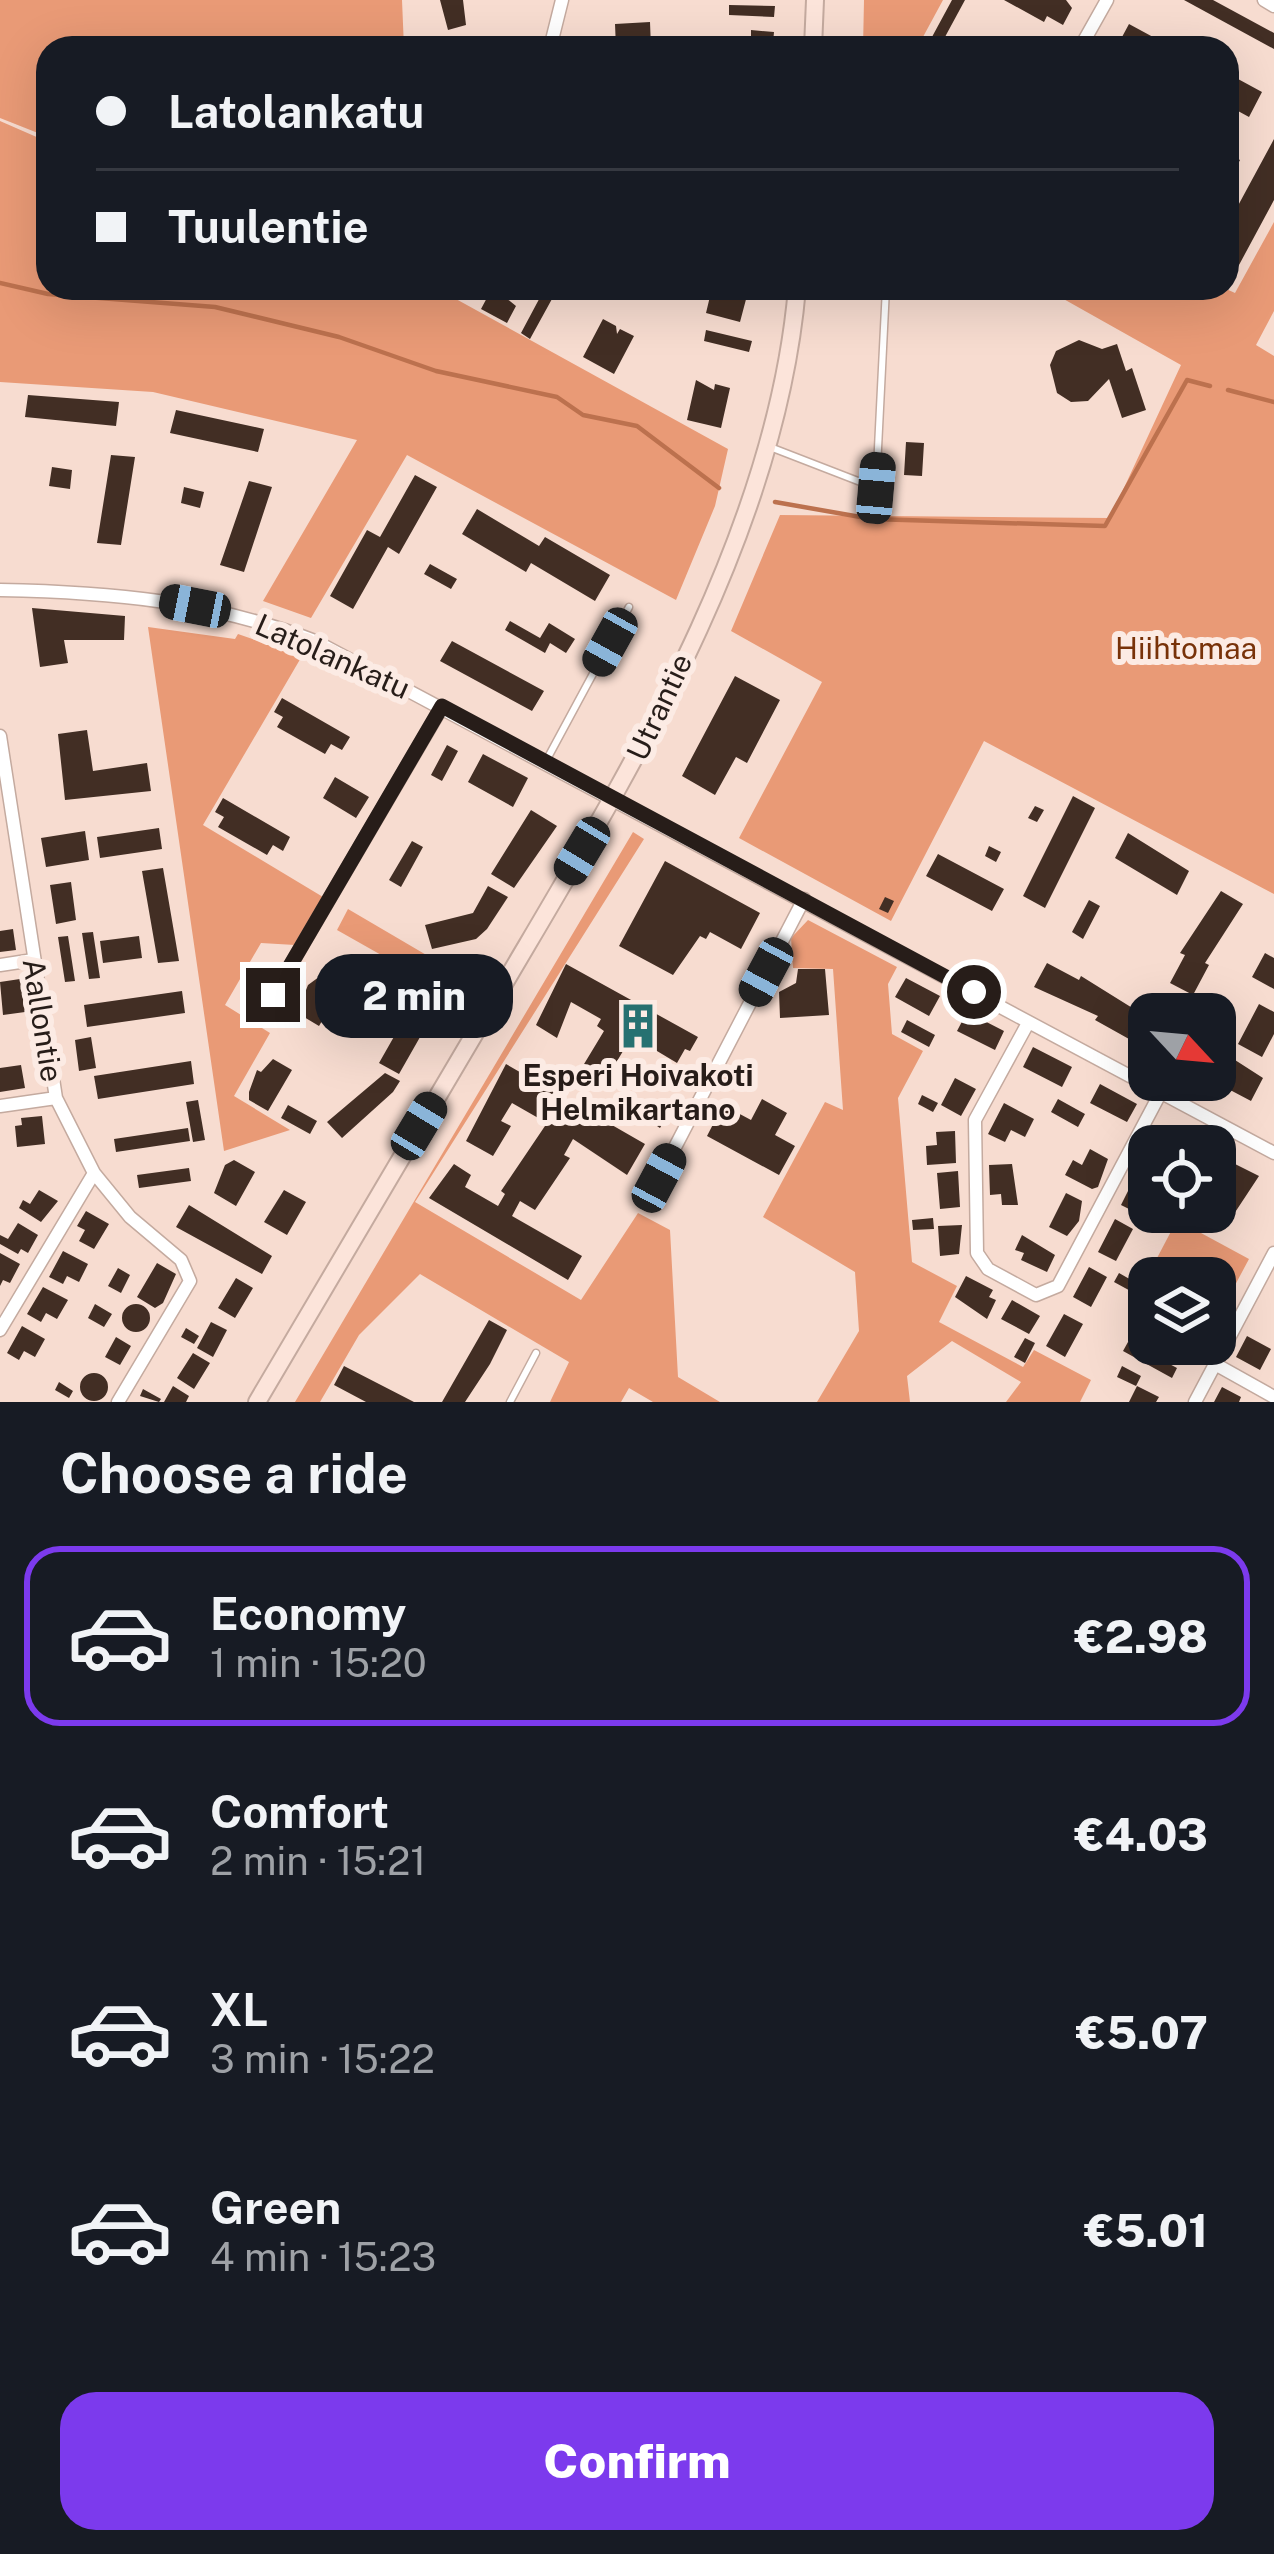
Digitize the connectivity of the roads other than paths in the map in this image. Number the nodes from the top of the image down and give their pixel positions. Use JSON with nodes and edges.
{"nodes":[{"id":1,"x":562,"y":0,"type":"edge"},
{"id":2,"x":815,"y":0,"type":"edge"},
{"id":3,"x":1107,"y":0,"type":"edge"},
{"id":4,"x":1264,"y":0,"type":"edge"},
{"id":5,"x":1274,"y":5,"type":"edge"},
{"id":6,"x":553,"y":36,"type":"edge"},
{"id":7,"x":814,"y":36,"type":"edge"},
{"id":8,"x":1087,"y":36,"type":"edge"},
{"id":9,"x":795,"y":300,"type":"edge"},
{"id":10,"x":885,"y":300,"type":"edge"},
{"id":11,"x":767,"y":446,"type":"junction"},
{"id":12,"x":0,"y":590,"type":"edge"},
{"id":13,"x":629,"y":607,"type":"dead end"},
{"id":14,"x":442,"y":706,"type":"junction"},
{"id":15,"x":0,"y":736,"type":"edge"},
{"id":16,"x":546,"y":761,"type":"junction"},
{"id":17,"x":614,"y":797,"type":"junction"},
{"id":18,"x":7,"y":827,"type":"edge"},
{"id":19,"x":804,"y":899,"type":"junction"},
{"id":20,"x":33,"y":960,"type":"junction"},
{"id":21,"x":0,"y":965,"type":"edge"},
{"id":22,"x":273,"y":995,"type":"dead end"},
{"id":23,"x":1028,"y":1023,"type":"junction"},
{"id":24,"x":1128,"y":1075,"type":"edge"},
{"id":25,"x":56,"y":1098,"type":"junction"},
{"id":26,"x":1156,"y":1101,"type":"edge"},
{"id":27,"x":1178,"y":1101,"type":"edge"},
{"id":28,"x":0,"y":1106,"type":"edge"},
{"id":29,"x":1274,"y":1153,"type":"edge"},
{"id":30,"x":94,"y":1173,"type":"junction"},
{"id":31,"x":659,"y":1178,"type":"dead end"},
{"id":32,"x":1274,"y":1253,"type":"edge"},
{"id":33,"x":1236,"y":1324,"type":"edge"},
{"id":34,"x":0,"y":1330,"type":"edge"},
{"id":35,"x":536,"y":1353,"type":"dead end"},
{"id":36,"x":1214,"y":1365,"type":"edge"},
{"id":37,"x":1217,"y":1365,"type":"edge"},
{"id":38,"x":1274,"y":1397,"type":"edge"},
{"id":39,"x":118,"y":1402,"type":"edge"},
{"id":40,"x":256,"y":1402,"type":"edge"},
{"id":41,"x":510,"y":1402,"type":"edge"},
{"id":42,"x":1195,"y":1402,"type":"edge"}],
"edges":[{"from":1,"to":6,"type":"street"},
{"from":2,"to":7,"type":"main road"},
{"from":3,"to":8,"type":"street"},
{"from":4,"to":5,"type":"street"},
{"from":9,"to":11,"type":"main road","name":"Utrantie"},
{"from":10,"to":11,"type":"lane"},
{"from":11,"to":17,"type":"main road","name":"Utrantie"},
{"from":12,"to":14,"type":"street","name":"Latolankatu"},
{"from":13,"to":16,"type":"lane"},
{"from":14,"to":16,"type":"street","name":"Latolankatu"},
{"from":14,"to":22,"type":"street"},
{"from":15,"to":18,"type":"street","name":"Aallontie"},
{"from":16,"to":17,"type":"street","name":"Latolankatu"},
{"from":17,"to":19,"type":"street","name":"Latolankatu"},
{"from":17,"to":40,"type":"main road","name":"Utrantie"},
{"from":18,"to":20,"type":"street","name":"Aallontie"},
{"from":19,"to":23,"type":"street","name":"Latolankatu"},
{"from":19,"to":31,"type":"street"},
{"from":20,"to":21,"type":"street"},
{"from":20,"to":25,"type":"street","name":"Aallontie"},
{"from":23,"to":24,"type":"street","name":"Latolankatu"},
{"from":23,"to":26,"type":"street"},
{"from":25,"to":28,"type":"street"},
{"from":25,"to":30,"type":"street","name":"Aallontie"},
{"from":27,"to":29,"type":"street","name":"Latolankatu"},
{"from":30,"to":34,"type":"street"},
{"from":30,"to":39,"type":"street","name":"Aallontie"},
{"from":32,"to":33,"type":"street"},
{"from":35,"to":41,"type":"lane"},
{"from":36,"to":42,"type":"street"},
{"from":37,"to":38,"type":"street"}]}
